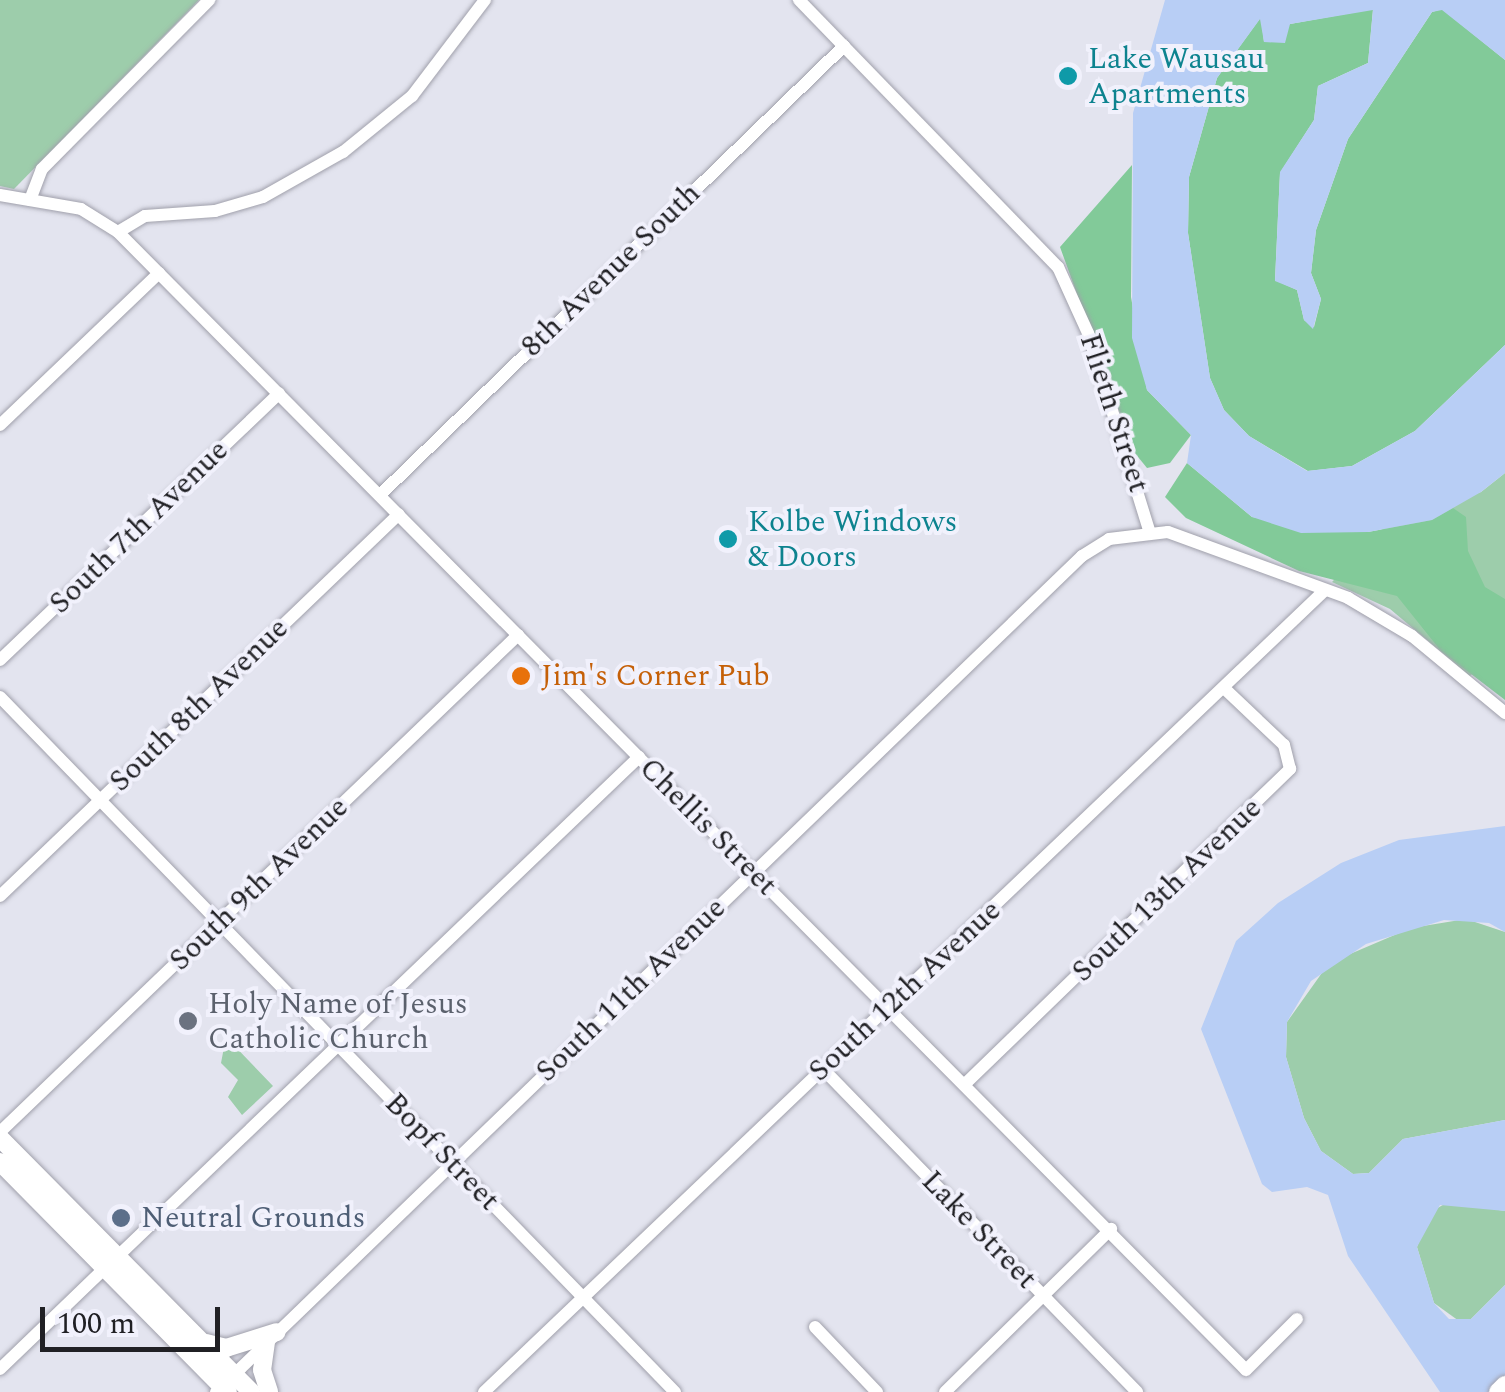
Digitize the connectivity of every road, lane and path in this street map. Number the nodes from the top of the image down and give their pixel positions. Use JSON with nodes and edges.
{"nodes":[{"id":1,"x":209,"y":0,"type":"edge"},
{"id":2,"x":485,"y":0,"type":"edge"},
{"id":3,"x":799,"y":0,"type":"edge"},
{"id":4,"x":844,"y":46,"type":"junction"},
{"id":5,"x":0,"y":195,"type":"edge"},
{"id":6,"x":30,"y":200,"type":"junction"},
{"id":7,"x":118,"y":232,"type":"junction"},
{"id":8,"x":159,"y":273,"type":"junction"},
{"id":9,"x":279,"y":394,"type":"junction"},
{"id":10,"x":0,"y":425,"type":"edge"},
{"id":11,"x":380,"y":494,"type":"junction"},
{"id":12,"x":398,"y":514,"type":"junction"},
{"id":13,"x":1149,"y":530,"type":"junction"},
{"id":14,"x":1325,"y":590,"type":"junction"},
{"id":15,"x":518,"y":635,"type":"junction"},
{"id":16,"x":0,"y":660,"type":"edge"},
{"id":17,"x":1224,"y":688,"type":"junction"},
{"id":18,"x":0,"y":697,"type":"edge"},
{"id":19,"x":1505,"y":713,"type":"edge"},
{"id":20,"x":639,"y":758,"type":"junction"},
{"id":21,"x":100,"y":800,"type":"junction"},
{"id":22,"x":753,"y":873,"type":"junction"},
{"id":23,"x":0,"y":896,"type":"edge"},
{"id":24,"x":219,"y":922,"type":"junction"},
{"id":25,"x":886,"y":1008,"type":"junction"},
{"id":26,"x":338,"y":1044,"type":"junction"},
{"id":27,"x":822,"y":1068,"type":"junction"},
{"id":28,"x":966,"y":1084,"type":"junction"},
{"id":29,"x":0,"y":1135,"type":"edge"},
{"id":30,"x":0,"y":1162,"type":"edge"},
{"id":31,"x":452,"y":1162,"type":"junction"},
{"id":32,"x":1111,"y":1228,"type":"junction"},
{"id":33,"x":111,"y":1263,"type":"junction"},
{"id":34,"x":1042,"y":1295,"type":"junction"},
{"id":35,"x":582,"y":1297,"type":"junction"},
{"id":36,"x":1298,"y":1319,"type":"dead end"},
{"id":37,"x":815,"y":1327,"type":"dead end"},
{"id":38,"x":272,"y":1337,"type":"junction"},
{"id":39,"x":203,"y":1342,"type":"junction"},
{"id":40,"x":0,"y":1369,"type":"edge"},
{"id":41,"x":1505,"y":1385,"type":"edge"},
{"id":42,"x":225,"y":1386,"type":"edge"},
{"id":43,"x":251,"y":1392,"type":"edge"},
{"id":44,"x":269,"y":1392,"type":"edge"},
{"id":45,"x":484,"y":1392,"type":"edge"},
{"id":46,"x":675,"y":1392,"type":"edge"},
{"id":47,"x":878,"y":1392,"type":"edge"},
{"id":48,"x":945,"y":1392,"type":"edge"},
{"id":49,"x":1137,"y":1392,"type":"edge"},
{"id":50,"x":1498,"y":1392,"type":"edge"}],
"edges":[{"from":1,"to":6,"type":"street"},
{"from":2,"to":7,"type":"street"},
{"from":3,"to":4,"type":"street","name":"Flieth Street"},
{"from":4,"to":11,"type":"street","name":"8th Avenue South"},
{"from":4,"to":13,"type":"street","name":"Flieth Street"},
{"from":5,"to":6,"type":"street","name":"Chellis Street"},
{"from":6,"to":7,"type":"street","name":"Chellis Street"},
{"from":7,"to":8,"type":"street","name":"Chellis Street"},
{"from":8,"to":9,"type":"street","name":"Chellis Street"},
{"from":8,"to":10,"type":"street"},
{"from":9,"to":11,"type":"street","name":"Chellis Street"},
{"from":9,"to":16,"type":"street","name":"South 7th Avenue"},
{"from":11,"to":12,"type":"street","name":"Chellis Street"},
{"from":12,"to":15,"type":"street","name":"Chellis Street"},
{"from":12,"to":21,"type":"street","name":"South 8th Avenue"},
{"from":13,"to":14,"type":"street","name":"Flieth Street"},
{"from":13,"to":22,"type":"street","name":"South 11th Avenue"},
{"from":14,"to":17,"type":"street","name":"South 12th Avenue"},
{"from":14,"to":19,"type":"street","name":"Flieth Street"},
{"from":15,"to":20,"type":"street","name":"Chellis Street"},
{"from":15,"to":24,"type":"street","name":"South 9th Avenue"},
{"from":17,"to":25,"type":"street","name":"South 12th Avenue"},
{"from":17,"to":28,"type":"street","name":"South 13th Avenue"},
{"from":18,"to":21,"type":"street","name":"Bopf Street"},
{"from":20,"to":22,"type":"street","name":"Chellis Street"},
{"from":20,"to":26,"type":"street"},
{"from":21,"to":23,"type":"street","name":"South 8th Avenue"},
{"from":21,"to":24,"type":"street","name":"Bopf Street"},
{"from":22,"to":25,"type":"street","name":"Chellis Street"},
{"from":22,"to":31,"type":"street","name":"South 11th Avenue"},
{"from":24,"to":26,"type":"street","name":"Bopf Street"},
{"from":24,"to":29,"type":"street","name":"South 9th Avenue"},
{"from":25,"to":27,"type":"street","name":"South 12th Avenue"},
{"from":25,"to":28,"type":"street","name":"Chellis Street"},
{"from":26,"to":31,"type":"street","name":"Bopf Street"},
{"from":26,"to":33,"type":"street"},
{"from":27,"to":34,"type":"street","name":"Lake Street"},
{"from":27,"to":35,"type":"street","name":"South 12th Avenue"},
{"from":28,"to":32,"type":"street","name":"Chellis Street"},
{"from":29,"to":33,"type":"main road"},
{"from":30,"to":33,"type":"main road"},
{"from":31,"to":35,"type":"street","name":"Bopf Street"},
{"from":31,"to":38,"type":"street","name":"South 11th Avenue"},
{"from":32,"to":34,"type":"street"},
{"from":32,"to":36,"type":"street","name":"Chellis Street"},
{"from":33,"to":39,"type":"main road"},
{"from":33,"to":40,"type":"street"},
{"from":33,"to":42,"type":"main road"},
{"from":34,"to":48,"type":"street"},
{"from":34,"to":49,"type":"street","name":"Lake Street"},
{"from":35,"to":45,"type":"street","name":"South 12th Avenue"},
{"from":35,"to":46,"type":"street","name":"Bopf Street"},
{"from":37,"to":47,"type":"street"},
{"from":38,"to":39,"type":"main road"},
{"from":38,"to":42,"type":"street","name":"South 11th Avenue"},
{"from":38,"to":44,"type":"main road"},
{"from":39,"to":42,"type":"main road"},
{"from":41,"to":50,"type":"main road"},
{"from":42,"to":43,"type":"main road"}]}
